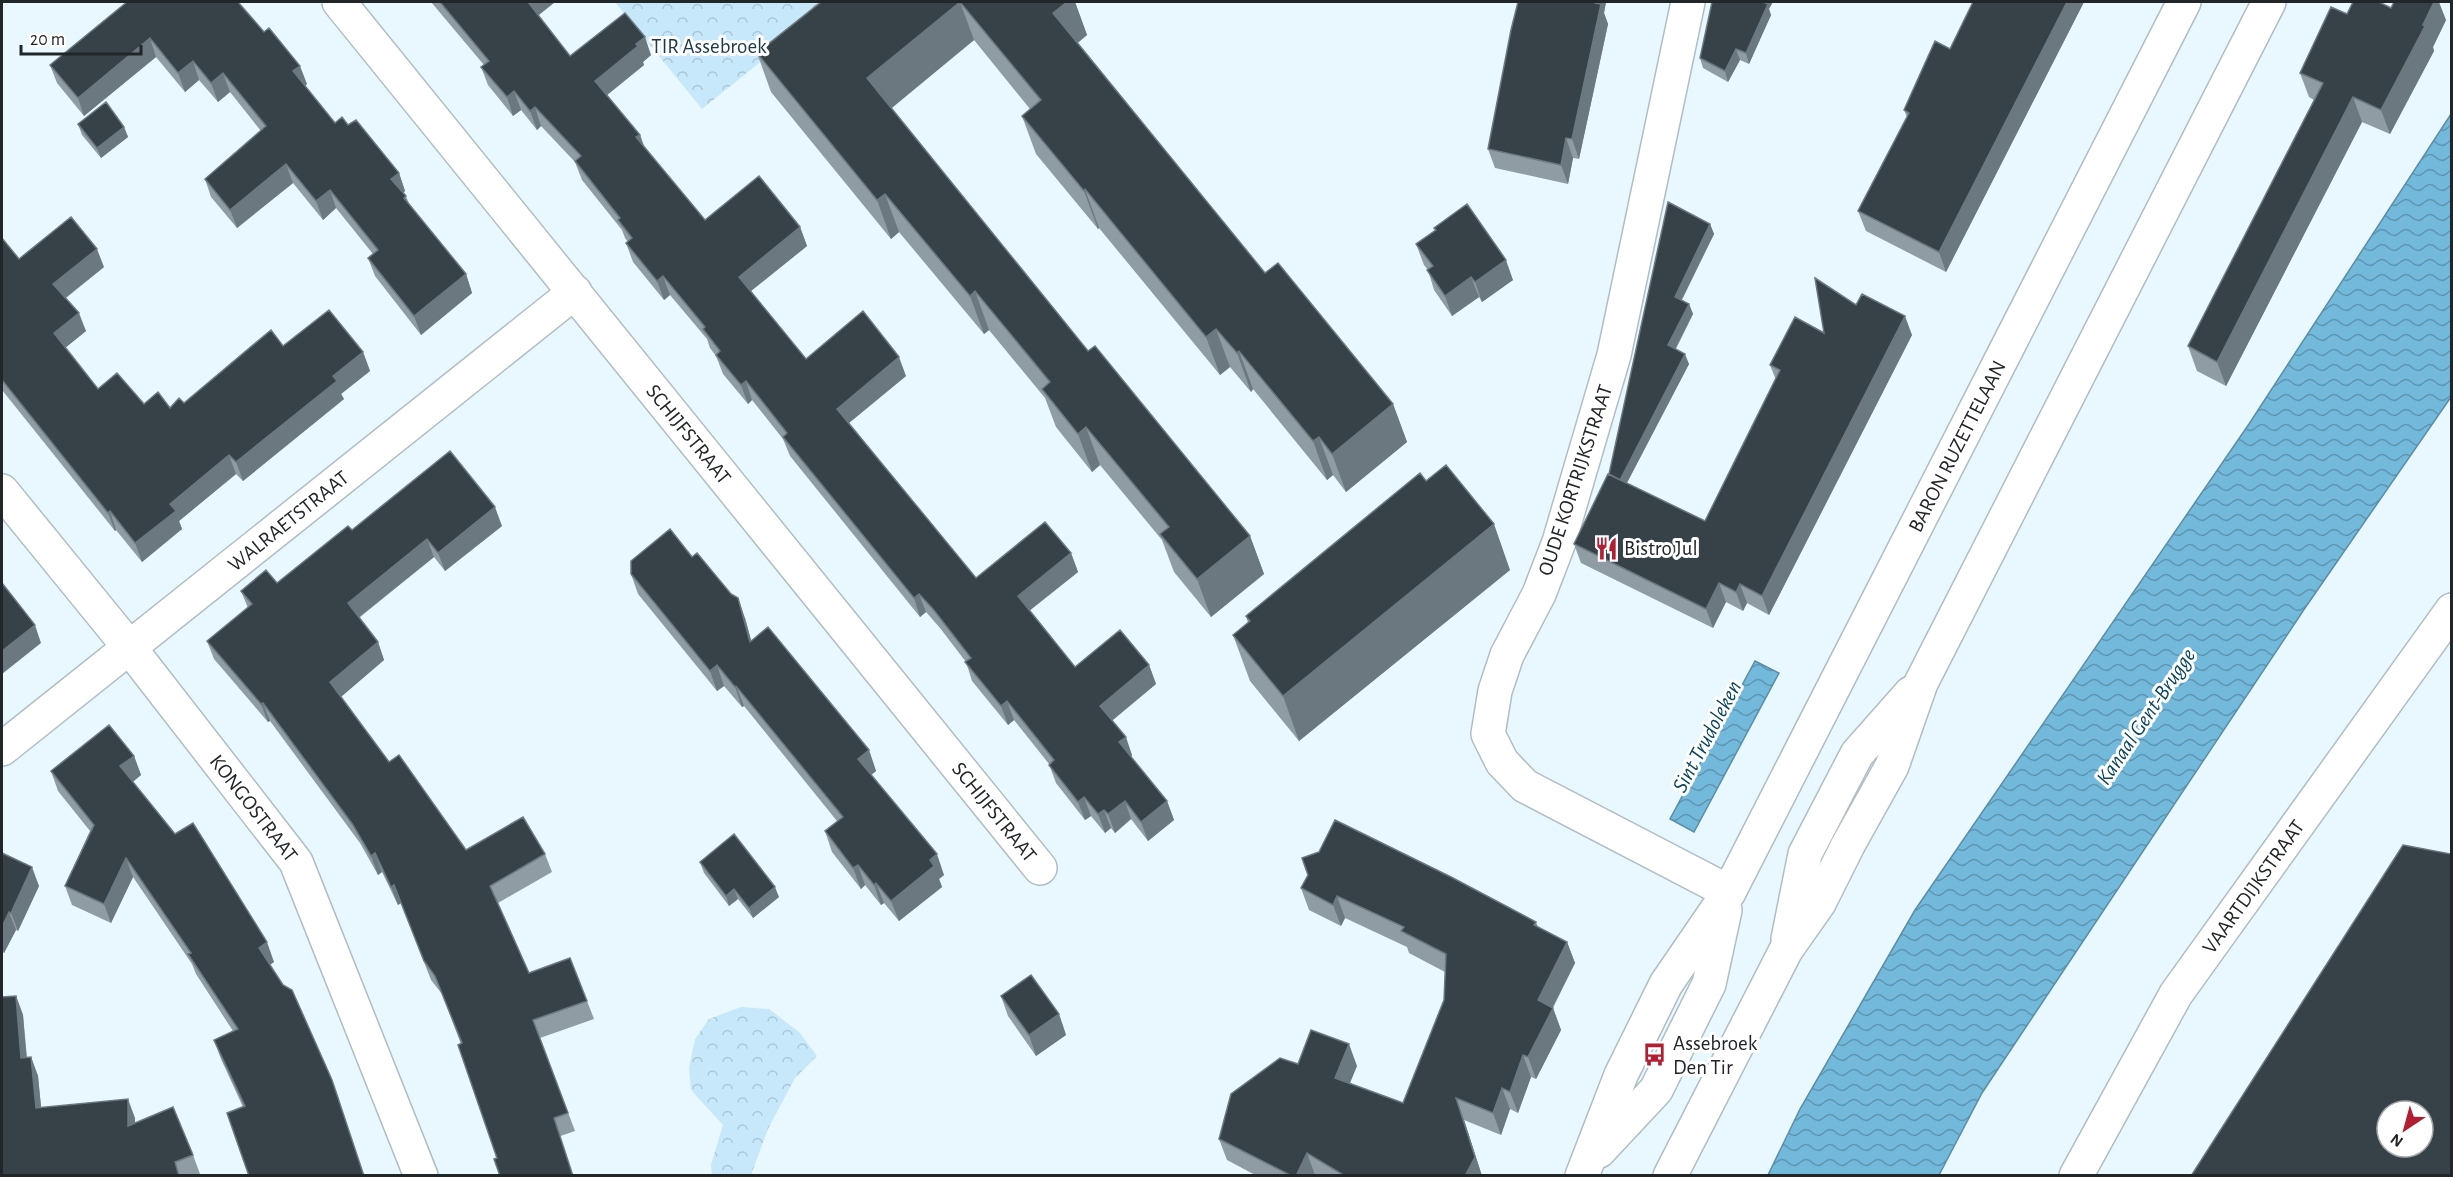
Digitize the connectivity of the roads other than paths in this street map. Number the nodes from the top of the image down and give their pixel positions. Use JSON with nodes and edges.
{"nodes":[{"id":1,"x":339,"y":2,"type":"edge"},
{"id":2,"x":1688,"y":2,"type":"edge"},
{"id":3,"x":2184,"y":2,"type":"edge"},
{"id":4,"x":2269,"y":2,"type":"edge"},
{"id":5,"x":575,"y":292,"type":"junction"},
{"id":6,"x":2,"y":491,"type":"edge"},
{"id":7,"x":2451,"y":610,"type":"edge"},
{"id":8,"x":129,"y":647,"type":"junction"},
{"id":9,"x":2,"y":749,"type":"edge"},
{"id":10,"x":1040,"y":868,"type":"dead end"},
{"id":11,"x":1729,"y":892,"type":"junction"},
{"id":12,"x":1586,"y":1168,"type":"edge"},
{"id":13,"x":421,"y":1176,"type":"edge"},
{"id":14,"x":1670,"y":1176,"type":"edge"},
{"id":15,"x":2076,"y":1176,"type":"edge"}],
"edges":[{"from":1,"to":5,"type":"street","name":"SCHIJFSTRAAT"},
{"from":2,"to":11,"type":"street","name":"OUDE KORTRIJKSTRAAT"},
{"from":3,"to":11,"type":"street","name":"BARON RUZETTELAAN"},
{"from":4,"to":14,"type":"street"},
{"from":5,"to":8,"type":"street","name":"WALRAETSTRAAT"},
{"from":5,"to":10,"type":"street","name":"SCHIJFSTRAAT"},
{"from":6,"to":8,"type":"street","name":"KONGOSTRAAT"},
{"from":7,"to":15,"type":"street","name":"VAARTDIJKSTRAAT"},
{"from":8,"to":9,"type":"street","name":"WALRAETSTRAAT"},
{"from":8,"to":13,"type":"street","name":"KONGOSTRAAT"},
{"from":11,"to":12,"type":"street","name":"BARON RUZETTELAAN"}]}
